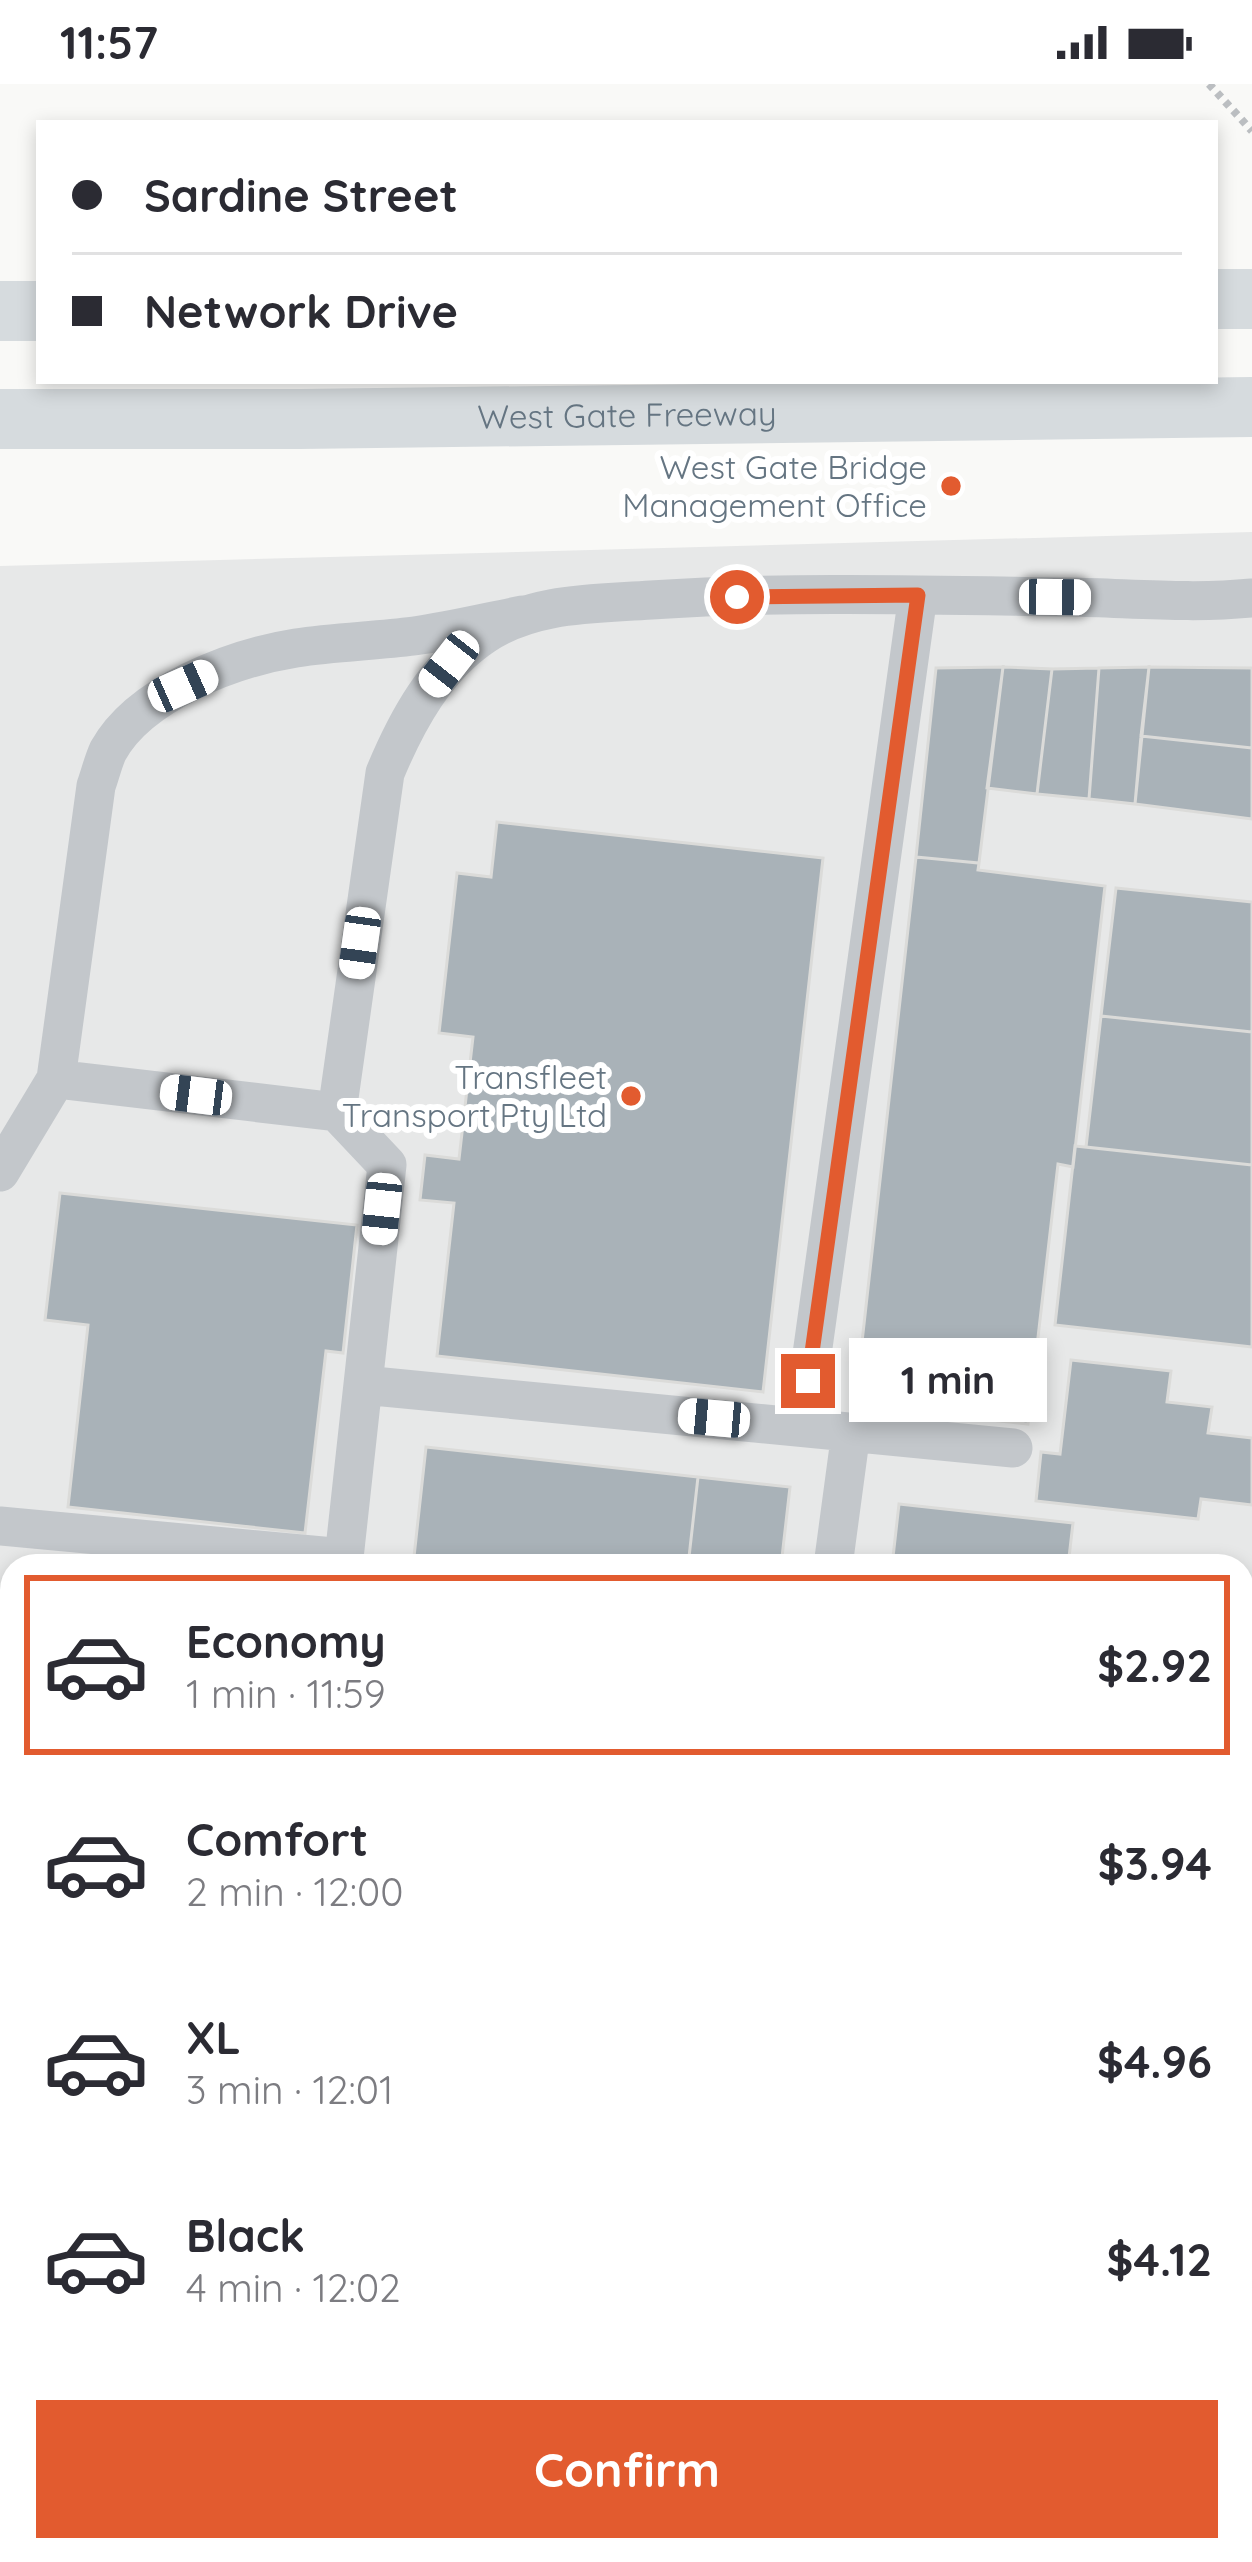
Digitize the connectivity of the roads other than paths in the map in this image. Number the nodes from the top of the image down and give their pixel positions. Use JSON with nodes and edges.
{"nodes":[{"id":1,"x":1218,"y":299,"type":"edge"},
{"id":2,"x":1252,"y":299,"type":"edge"},
{"id":3,"x":0,"y":311,"type":"edge"},
{"id":4,"x":36,"y":311,"type":"edge"},
{"id":5,"x":1252,"y":407,"type":"edge"},
{"id":6,"x":0,"y":419,"type":"edge"},
{"id":7,"x":918,"y":595,"type":"junction"},
{"id":8,"x":1247,"y":600,"type":"edge"},
{"id":9,"x":523,"y":615,"type":"junction"},
{"id":10,"x":56,"y":1079,"type":"junction"},
{"id":11,"x":337,"y":1112,"type":"junction"},
{"id":12,"x":0,"y":1172,"type":"edge"},
{"id":13,"x":363,"y":1385,"type":"junction"},
{"id":14,"x":802,"y":1426,"type":"junction"},
{"id":15,"x":851,"y":1432,"type":"junction"},
{"id":16,"x":1013,"y":1448,"type":"dead end"},
{"id":17,"x":0,"y":1526,"type":"edge"},
{"id":18,"x":301,"y":1554,"type":"edge"},
{"id":19,"x":344,"y":1554,"type":"edge"},
{"id":20,"x":835,"y":1554,"type":"edge"}],
"edges":[{"from":1,"to":2,"type":"highway"},
{"from":3,"to":4,"type":"highway"},
{"from":5,"to":6,"type":"highway","name":"West Gate Freeway"},
{"from":7,"to":8,"type":"street"},
{"from":7,"to":9,"type":"street"},
{"from":7,"to":14,"type":"street"},
{"from":9,"to":10,"type":"street"},
{"from":9,"to":11,"type":"street"},
{"from":10,"to":11,"type":"street"},
{"from":10,"to":12,"type":"street"},
{"from":11,"to":13,"type":"street"},
{"from":13,"to":14,"type":"street"},
{"from":13,"to":19,"type":"street"},
{"from":14,"to":15,"type":"street"},
{"from":15,"to":16,"type":"street"},
{"from":15,"to":20,"type":"street"},
{"from":17,"to":18,"type":"street"}]}
